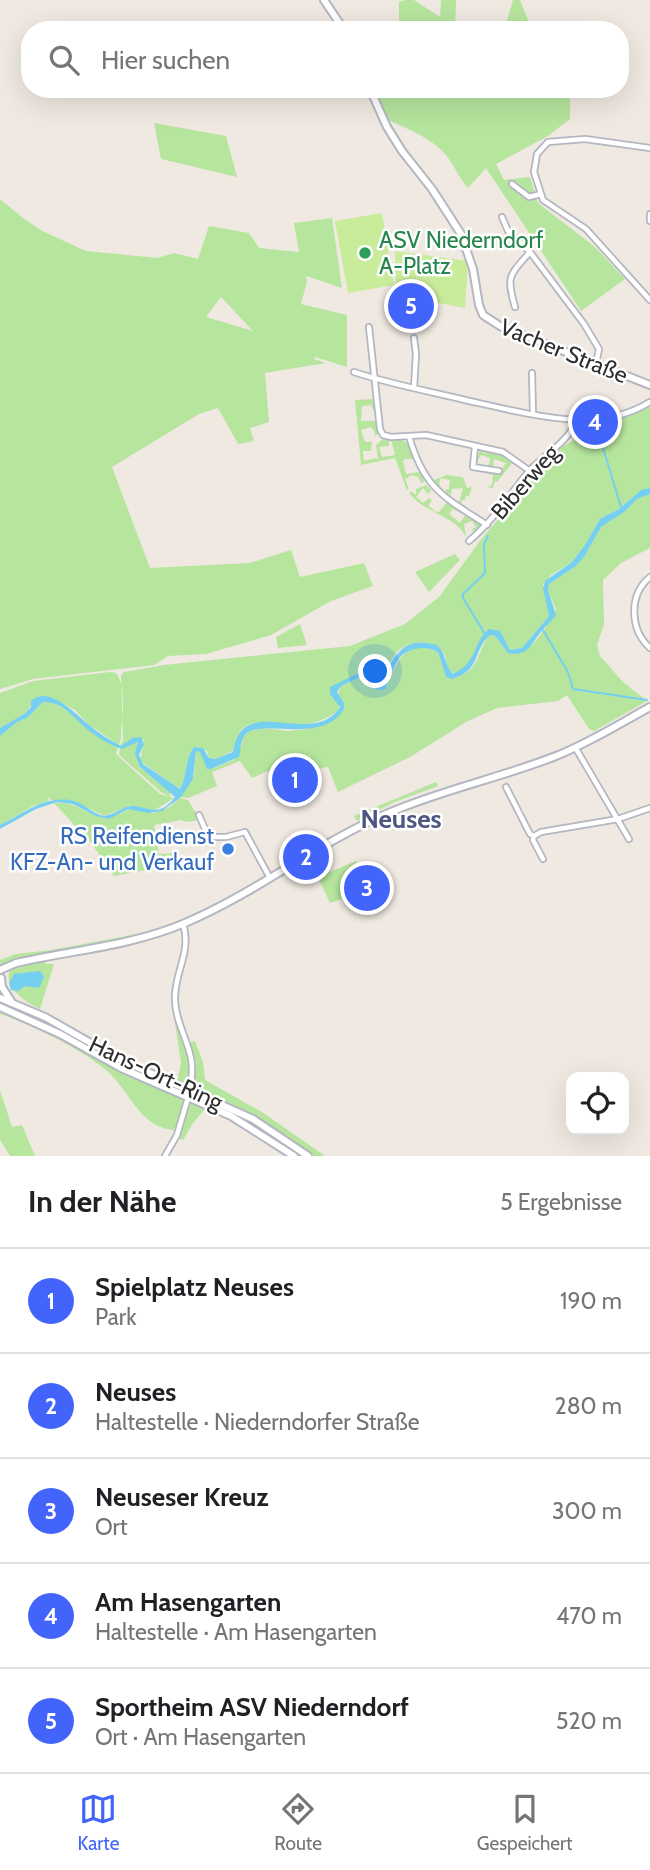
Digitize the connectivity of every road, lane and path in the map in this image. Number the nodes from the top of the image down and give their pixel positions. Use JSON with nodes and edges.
{"nodes":[{"id":1,"x":324,"y":0,"type":"edge"},
{"id":2,"x":338,"y":21,"type":"edge"},
{"id":3,"x":374,"y":98,"type":"edge"},
{"id":4,"x":650,"y":148,"type":"edge"},
{"id":5,"x":512,"y":184,"type":"dead end"},
{"id":6,"x":541,"y":194,"type":"junction"},
{"id":7,"x":650,"y":214,"type":"edge"},
{"id":8,"x":502,"y":217,"type":"dead end"},
{"id":9,"x":650,"y":221,"type":"edge"},
{"id":10,"x":530,"y":252,"type":"junction"},
{"id":11,"x":649,"y":298,"type":"edge"},
{"id":12,"x":515,"y":307,"type":"dead end"},
{"id":13,"x":369,"y":327,"type":"dead end"},
{"id":14,"x":414,"y":338,"type":"dead end"},
{"id":15,"x":596,"y":365,"type":"junction"},
{"id":16,"x":354,"y":372,"type":"dead end"},
{"id":17,"x":532,"y":373,"type":"dead end"},
{"id":18,"x":374,"y":378,"type":"junction"},
{"id":19,"x":650,"y":385,"type":"edge"},
{"id":20,"x":414,"y":388,"type":"junction"},
{"id":21,"x":650,"y":402,"type":"edge"},
{"id":22,"x":533,"y":414,"type":"junction"},
{"id":23,"x":576,"y":420,"type":"junction"},
{"id":24,"x":409,"y":436,"type":"junction"},
{"id":25,"x":475,"y":446,"type":"junction"},
{"id":26,"x":499,"y":471,"type":"dead end"},
{"id":27,"x":530,"y":471,"type":"junction"},
{"id":28,"x":487,"y":525,"type":"junction"},
{"id":29,"x":469,"y":541,"type":"dead end"},
{"id":30,"x":650,"y":577,"type":"edge"},
{"id":31,"x":650,"y":648,"type":"edge"},
{"id":32,"x":650,"y":707,"type":"edge"},
{"id":33,"x":575,"y":747,"type":"junction"},
{"id":34,"x":506,"y":787,"type":"dead end"},
{"id":35,"x":650,"y":808,"type":"edge"},
{"id":36,"x":199,"y":815,"type":"dead end"},
{"id":37,"x":618,"y":819,"type":"junction"},
{"id":38,"x":534,"y":836,"type":"junction"},
{"id":39,"x":629,"y":839,"type":"dead end"},
{"id":40,"x":543,"y":859,"type":"dead end"},
{"id":41,"x":271,"y":878,"type":"junction"},
{"id":42,"x":183,"y":923,"type":"junction"},
{"id":43,"x":16,"y":963,"type":"junction"},
{"id":44,"x":0,"y":970,"type":"edge"},
{"id":45,"x":0,"y":979,"type":"edge"},
{"id":46,"x":0,"y":998,"type":"edge"},
{"id":47,"x":11,"y":1002,"type":"junction"},
{"id":48,"x":0,"y":1007,"type":"edge"},
{"id":49,"x":190,"y":1086,"type":"dead end"},
{"id":50,"x":187,"y":1101,"type":"dead end"},
{"id":51,"x":164,"y":1156,"type":"edge"},
{"id":52,"x":294,"y":1156,"type":"edge"},
{"id":53,"x":308,"y":1156,"type":"edge"}],
"edges":[{"from":1,"to":2,"type":"main road"},
{"from":3,"to":15,"type":"main road","name":"Vacher Straße"},
{"from":4,"to":6,"type":"street"},
{"from":5,"to":6,"type":"street"},
{"from":6,"to":11,"type":"street"},
{"from":7,"to":9,"type":"street"},
{"from":8,"to":10,"type":"street"},
{"from":10,"to":12,"type":"street"},
{"from":10,"to":15,"type":"street"},
{"from":13,"to":18,"type":"street"},
{"from":14,"to":20,"type":"street"},
{"from":15,"to":19,"type":"main road","name":"Vacher Straße"},
{"from":16,"to":18,"type":"street"},
{"from":17,"to":22,"type":"street"},
{"from":18,"to":20,"type":"street"},
{"from":18,"to":24,"type":"street"},
{"from":20,"to":22,"type":"street"},
{"from":21,"to":23,"type":"street"},
{"from":22,"to":23,"type":"street"},
{"from":23,"to":27,"type":"street","name":"Biberweg"},
{"from":24,"to":25,"type":"street"},
{"from":24,"to":28,"type":"street"},
{"from":25,"to":26,"type":"street"},
{"from":25,"to":27,"type":"street"},
{"from":27,"to":28,"type":"street","name":"Biberweg"},
{"from":28,"to":29,"type":"street","name":"Biberweg"},
{"from":30,"to":31,"type":"street"},
{"from":32,"to":33,"type":"main road"},
{"from":33,"to":37,"type":"street"},
{"from":33,"to":41,"type":"main road"},
{"from":34,"to":38,"type":"street"},
{"from":35,"to":37,"type":"street"},
{"from":36,"to":41,"type":"street"},
{"from":37,"to":38,"type":"street"},
{"from":37,"to":39,"type":"street"},
{"from":38,"to":40,"type":"street"},
{"from":41,"to":42,"type":"main road"},
{"from":42,"to":43,"type":"main road"},
{"from":42,"to":49,"type":"street"},
{"from":43,"to":44,"type":"main road"},
{"from":43,"to":45,"type":"main road"},
{"from":45,"to":47,"type":"main road"},
{"from":46,"to":47,"type":"main road","name":"Hans-Ort-Ring"},
{"from":47,"to":53,"type":"main road","name":"Hans-Ort-Ring"},
{"from":48,"to":52,"type":"main road","name":"Hans-Ort-Ring"},
{"from":50,"to":51,"type":"street"}]}
